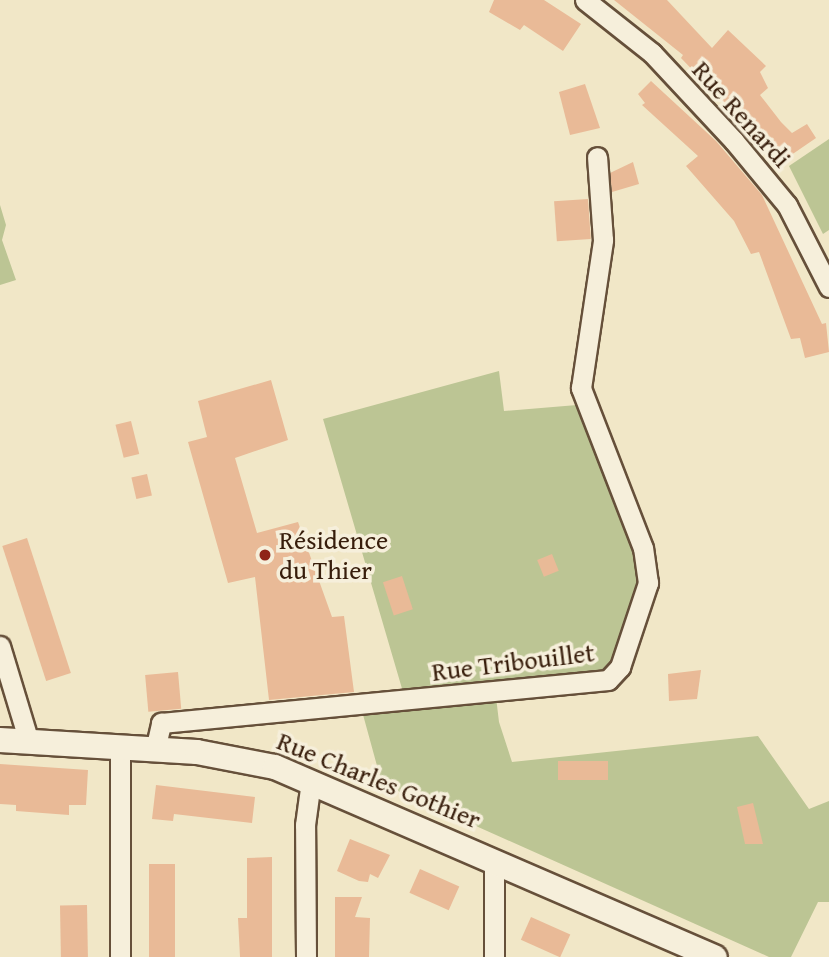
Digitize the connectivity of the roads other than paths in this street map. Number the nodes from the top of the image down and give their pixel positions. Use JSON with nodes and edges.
{"nodes":[{"id":1,"x":585,"y":0,"type":"edge"},
{"id":2,"x":597,"y":158,"type":"dead end"},
{"id":3,"x":829,"y":287,"type":"edge"},
{"id":4,"x":0,"y":646,"type":"edge"},
{"id":5,"x":0,"y":740,"type":"edge"},
{"id":6,"x":29,"y":742,"type":"junction"},
{"id":7,"x":120,"y":747,"type":"junction"},
{"id":8,"x":155,"y":750,"type":"junction"},
{"id":9,"x":311,"y":781,"type":"junction"},
{"id":10,"x":494,"y":860,"type":"junction"},
{"id":11,"x":700,"y":954,"type":"edge"},
{"id":12,"x":120,"y":957,"type":"edge"},
{"id":13,"x":306,"y":957,"type":"edge"},
{"id":14,"x":494,"y":957,"type":"edge"}],
"edges":[{"from":1,"to":3,"type":"street","name":"Rue Renardi"},
{"from":2,"to":8,"type":"street","name":"Rue Tribouillet"},
{"from":4,"to":6,"type":"street"},
{"from":5,"to":6,"type":"street","name":"Rue Charles Gothier"},
{"from":6,"to":7,"type":"street","name":"Rue Charles Gothier"},
{"from":7,"to":8,"type":"street","name":"Rue Charles Gothier"},
{"from":7,"to":12,"type":"street"},
{"from":8,"to":9,"type":"street","name":"Rue Charles Gothier"},
{"from":9,"to":10,"type":"street","name":"Rue Charles Gothier"},
{"from":9,"to":13,"type":"street"},
{"from":10,"to":11,"type":"street","name":"Rue Charles Gothier"},
{"from":10,"to":14,"type":"street"}]}
